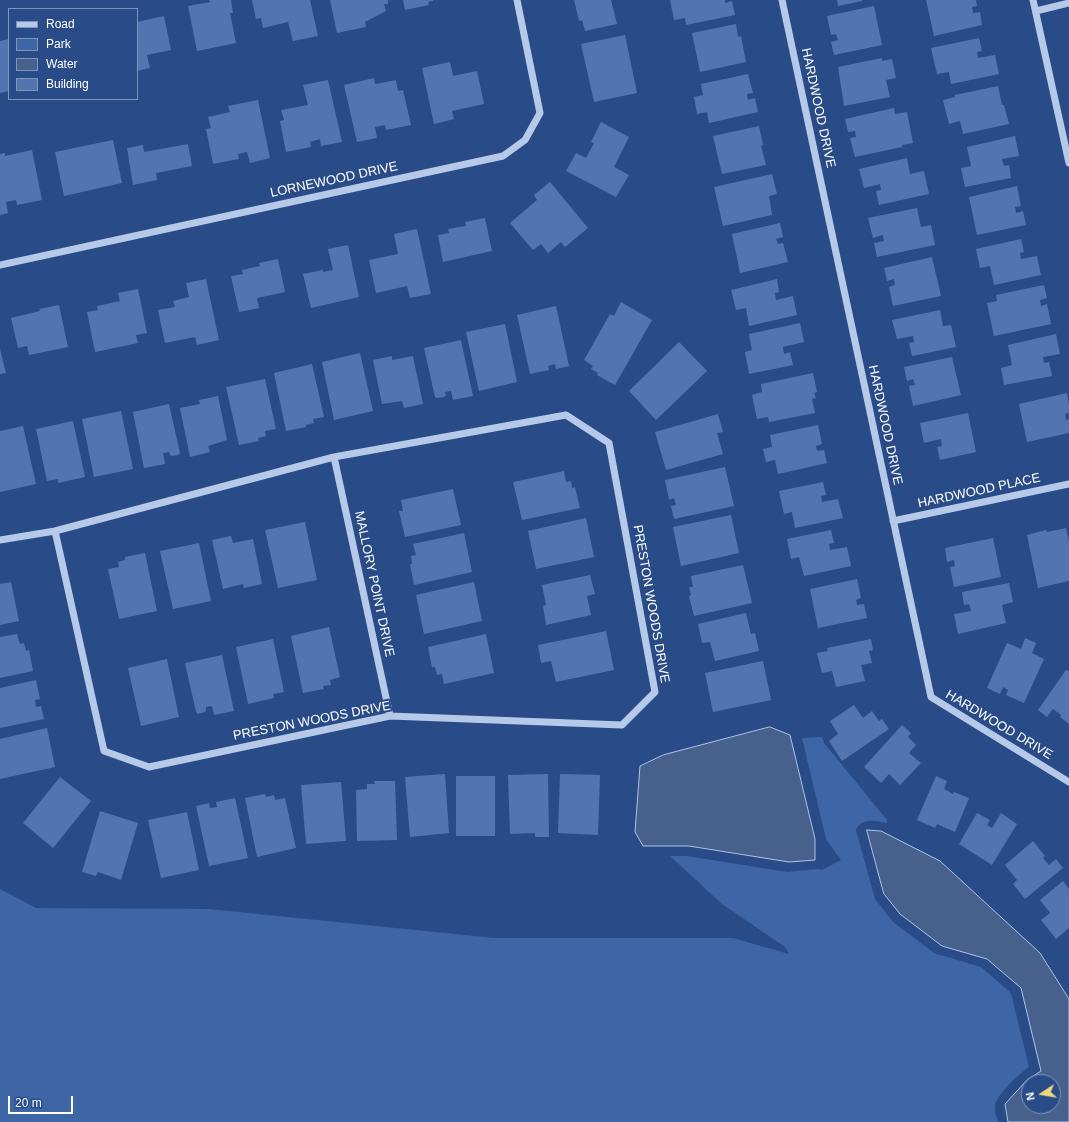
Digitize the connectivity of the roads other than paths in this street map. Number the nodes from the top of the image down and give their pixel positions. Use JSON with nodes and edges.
{"nodes":[{"id":1,"x":516,"y":0,"type":"edge"},
{"id":2,"x":782,"y":0,"type":"edge"},
{"id":3,"x":1033,"y":0,"type":"edge"},
{"id":4,"x":1069,"y":3,"type":"edge"},
{"id":5,"x":1036,"y":11,"type":"junction"},
{"id":6,"x":1069,"y":163,"type":"edge"},
{"id":7,"x":0,"y":265,"type":"edge"},
{"id":8,"x":334,"y":457,"type":"junction"},
{"id":9,"x":1069,"y":484,"type":"edge"},
{"id":10,"x":893,"y":521,"type":"junction"},
{"id":11,"x":55,"y":531,"type":"junction"},
{"id":12,"x":0,"y":540,"type":"edge"},
{"id":13,"x":390,"y":716,"type":"junction"},
{"id":14,"x":1069,"y":782,"type":"edge"}],
"edges":[{"from":1,"to":7,"type":"street","name":"LORNEWOOD DRIVE"},
{"from":2,"to":10,"type":"street","name":"HARDWOOD DRIVE"},
{"from":3,"to":5,"type":"street"},
{"from":4,"to":5,"type":"street"},
{"from":5,"to":6,"type":"street"},
{"from":8,"to":11,"type":"street","name":"PRESTON WOODS DRIVE"},
{"from":8,"to":13,"type":"street","name":"MALLORY POINT DRIVE"},
{"from":8,"to":13,"type":"street","name":"PRESTON WOODS DRIVE"},
{"from":9,"to":10,"type":"street","name":"HARDWOOD PLACE"},
{"from":10,"to":14,"type":"street","name":"HARDWOOD DRIVE"},
{"from":11,"to":12,"type":"street","name":"PRESTON WOODS DRIVE"},
{"from":11,"to":13,"type":"street","name":"PRESTON WOODS DRIVE"}]}
